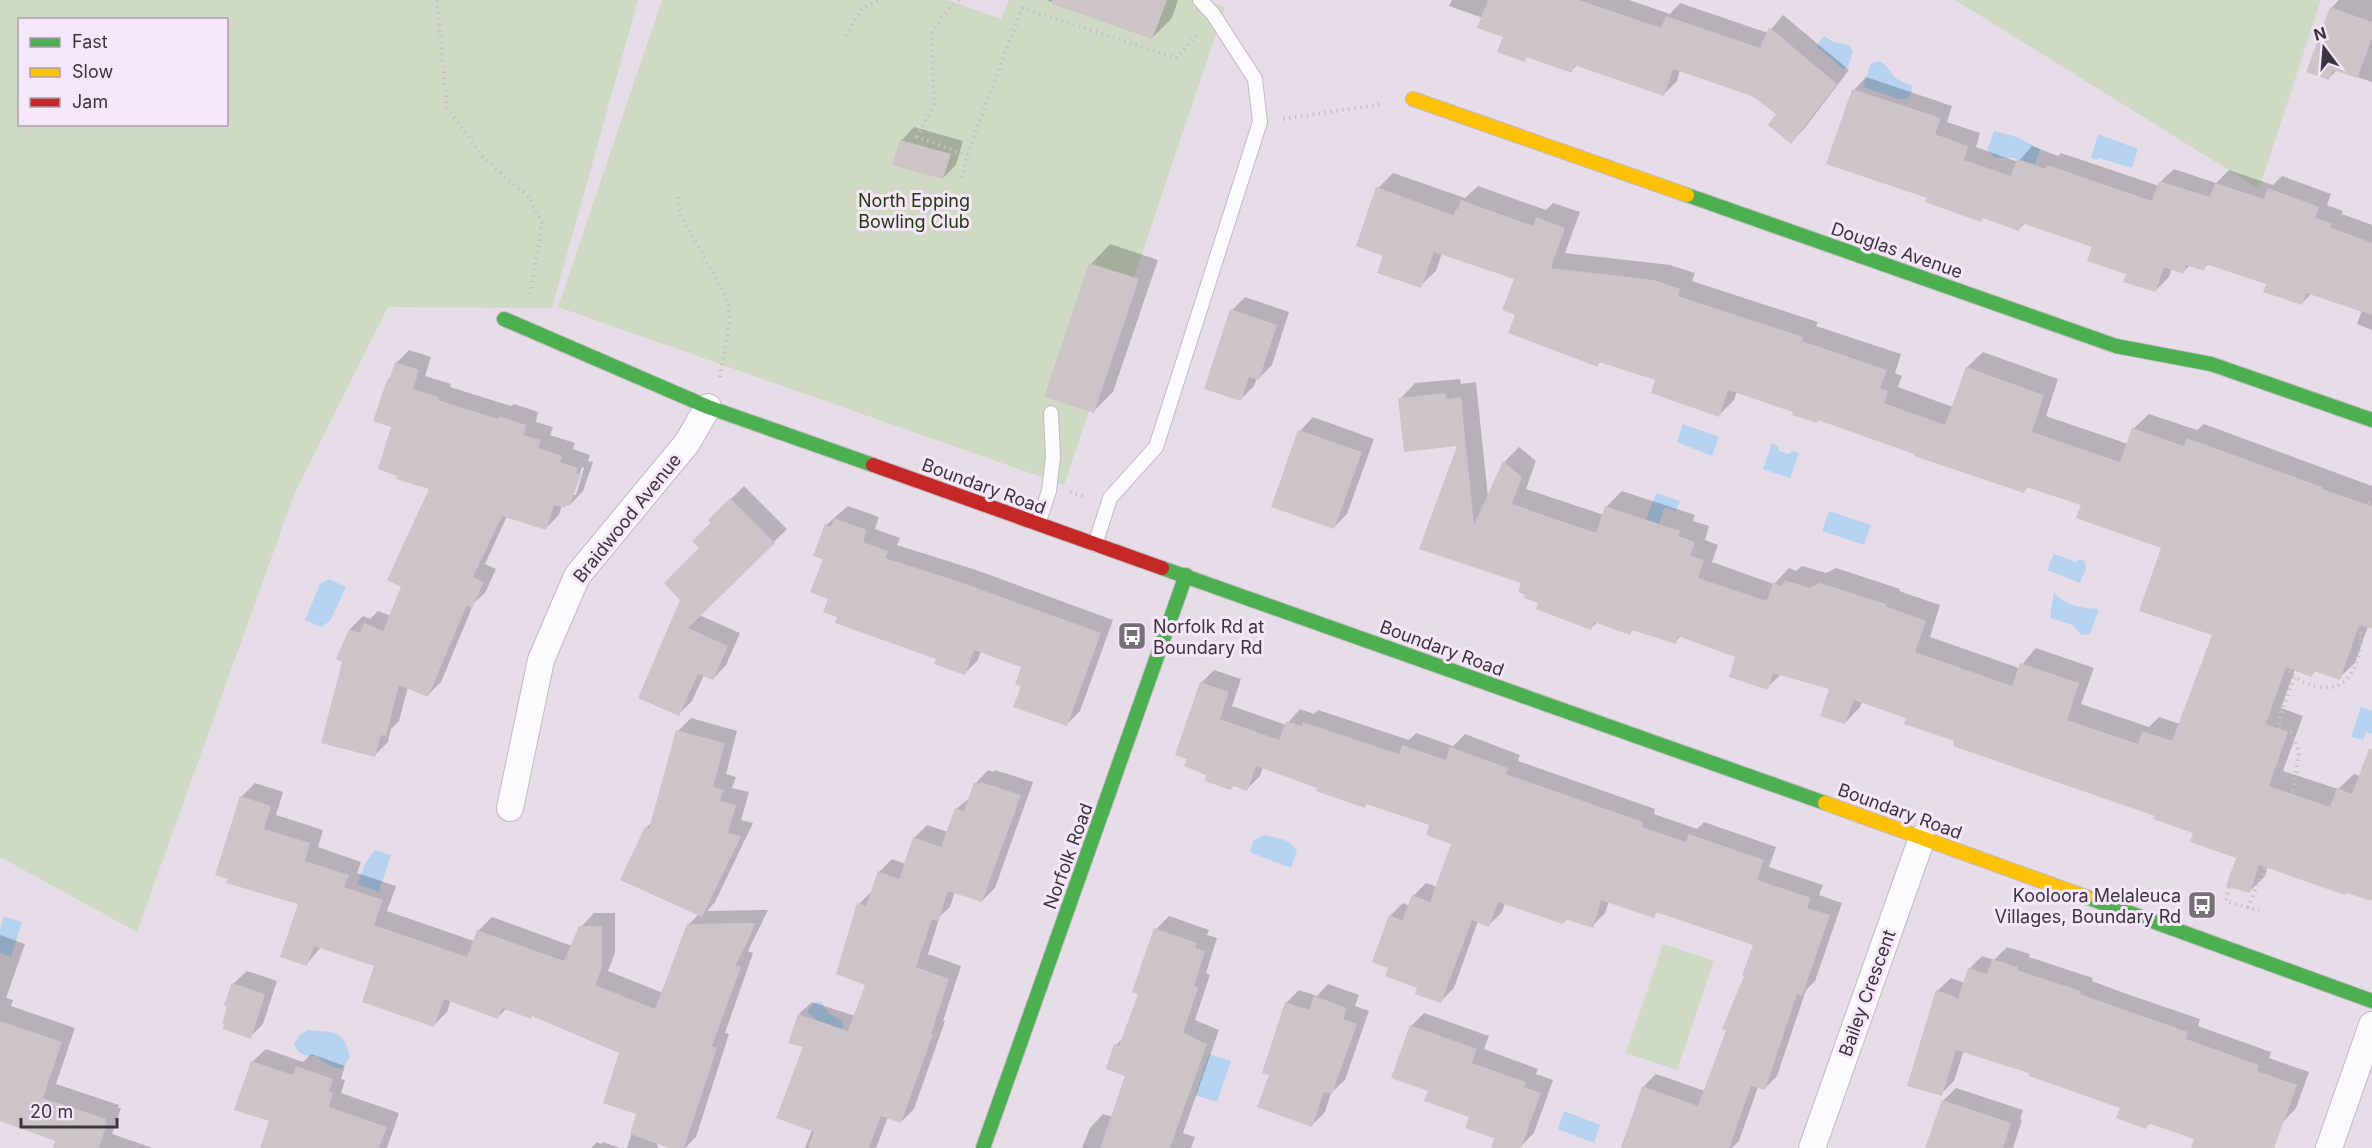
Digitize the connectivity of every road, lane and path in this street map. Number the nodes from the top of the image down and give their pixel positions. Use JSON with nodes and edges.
{"nodes":[{"id":1,"x":437,"y":0,"type":"edge"},
{"id":2,"x":881,"y":0,"type":"edge"},
{"id":3,"x":959,"y":0,"type":"edge"},
{"id":4,"x":1200,"y":0,"type":"edge"},
{"id":5,"x":1213,"y":14,"type":"junction"},
{"id":6,"x":846,"y":36,"type":"dead end"},
{"id":7,"x":1413,"y":99,"type":"joint"},
{"id":8,"x":1260,"y":122,"type":"junction"},
{"id":9,"x":967,"y":155,"type":"junction"},
{"id":10,"x":962,"y":178,"type":"dead end"},
{"id":11,"x":678,"y":197,"type":"dead end"},
{"id":12,"x":504,"y":319,"type":"dead end"},
{"id":13,"x":524,"y":327,"type":"junction"},
{"id":14,"x":711,"y":407,"type":"junction"},
{"id":15,"x":1051,"y":413,"type":"dead end"},
{"id":16,"x":2372,"y":420,"type":"edge"},
{"id":17,"x":2372,"y":502,"type":"edge"},
{"id":18,"x":1038,"y":524,"type":"junction"},
{"id":19,"x":1095,"y":545,"type":"junction"},
{"id":20,"x":1186,"y":575,"type":"junction"},
{"id":21,"x":2237,"y":643,"type":"dead end"},
{"id":22,"x":2294,"y":677,"type":"junction"},
{"id":23,"x":510,"y":808,"type":"dead end"},
{"id":24,"x":1922,"y":838,"type":"junction"},
{"id":25,"x":2229,"y":887,"type":"dead end"},
{"id":26,"x":2248,"y":908,"type":"junction"},
{"id":27,"x":2259,"y":911,"type":"dead end"},
{"id":28,"x":2372,"y":1001,"type":"edge"},
{"id":29,"x":2372,"y":1025,"type":"edge"},
{"id":30,"x":983,"y":1148,"type":"edge"},
{"id":31,"x":1812,"y":1148,"type":"edge"},
{"id":32,"x":2329,"y":1148,"type":"edge"}],
"edges":[{"from":1,"to":13,"type":"path"},
{"from":2,"to":6,"type":"path"},
{"from":3,"to":9,"type":"path"},
{"from":4,"to":5,"type":"lane"},
{"from":5,"to":8,"type":"lane"},
{"from":5,"to":9,"type":"path"},
{"from":7,"to":8,"type":"path"},
{"from":7,"to":16,"type":"street","name":"Douglas Avenue"},
{"from":8,"to":19,"type":"lane"},
{"from":9,"to":10,"type":"path"},
{"from":11,"to":14,"type":"path"},
{"from":12,"to":13,"type":"street","name":"Boundary Road"},
{"from":13,"to":14,"type":"street","name":"Boundary Road"},
{"from":14,"to":18,"type":"street","name":"Boundary Road"},
{"from":14,"to":23,"type":"street","name":"Braidwood Avenue"},
{"from":15,"to":18,"type":"lane"},
{"from":17,"to":22,"type":"path"},
{"from":18,"to":19,"type":"street","name":"Boundary Road"},
{"from":19,"to":20,"type":"street","name":"Boundary Road"},
{"from":20,"to":24,"type":"street","name":"Boundary Road"},
{"from":20,"to":30,"type":"street","name":"Norfolk Road"},
{"from":21,"to":22,"type":"path"},
{"from":22,"to":26,"type":"path"},
{"from":24,"to":28,"type":"street","name":"Boundary Road"},
{"from":24,"to":31,"type":"street","name":"Bailey Crescent"},
{"from":25,"to":26,"type":"path"},
{"from":26,"to":27,"type":"path"},
{"from":29,"to":32,"type":"street"}]}
